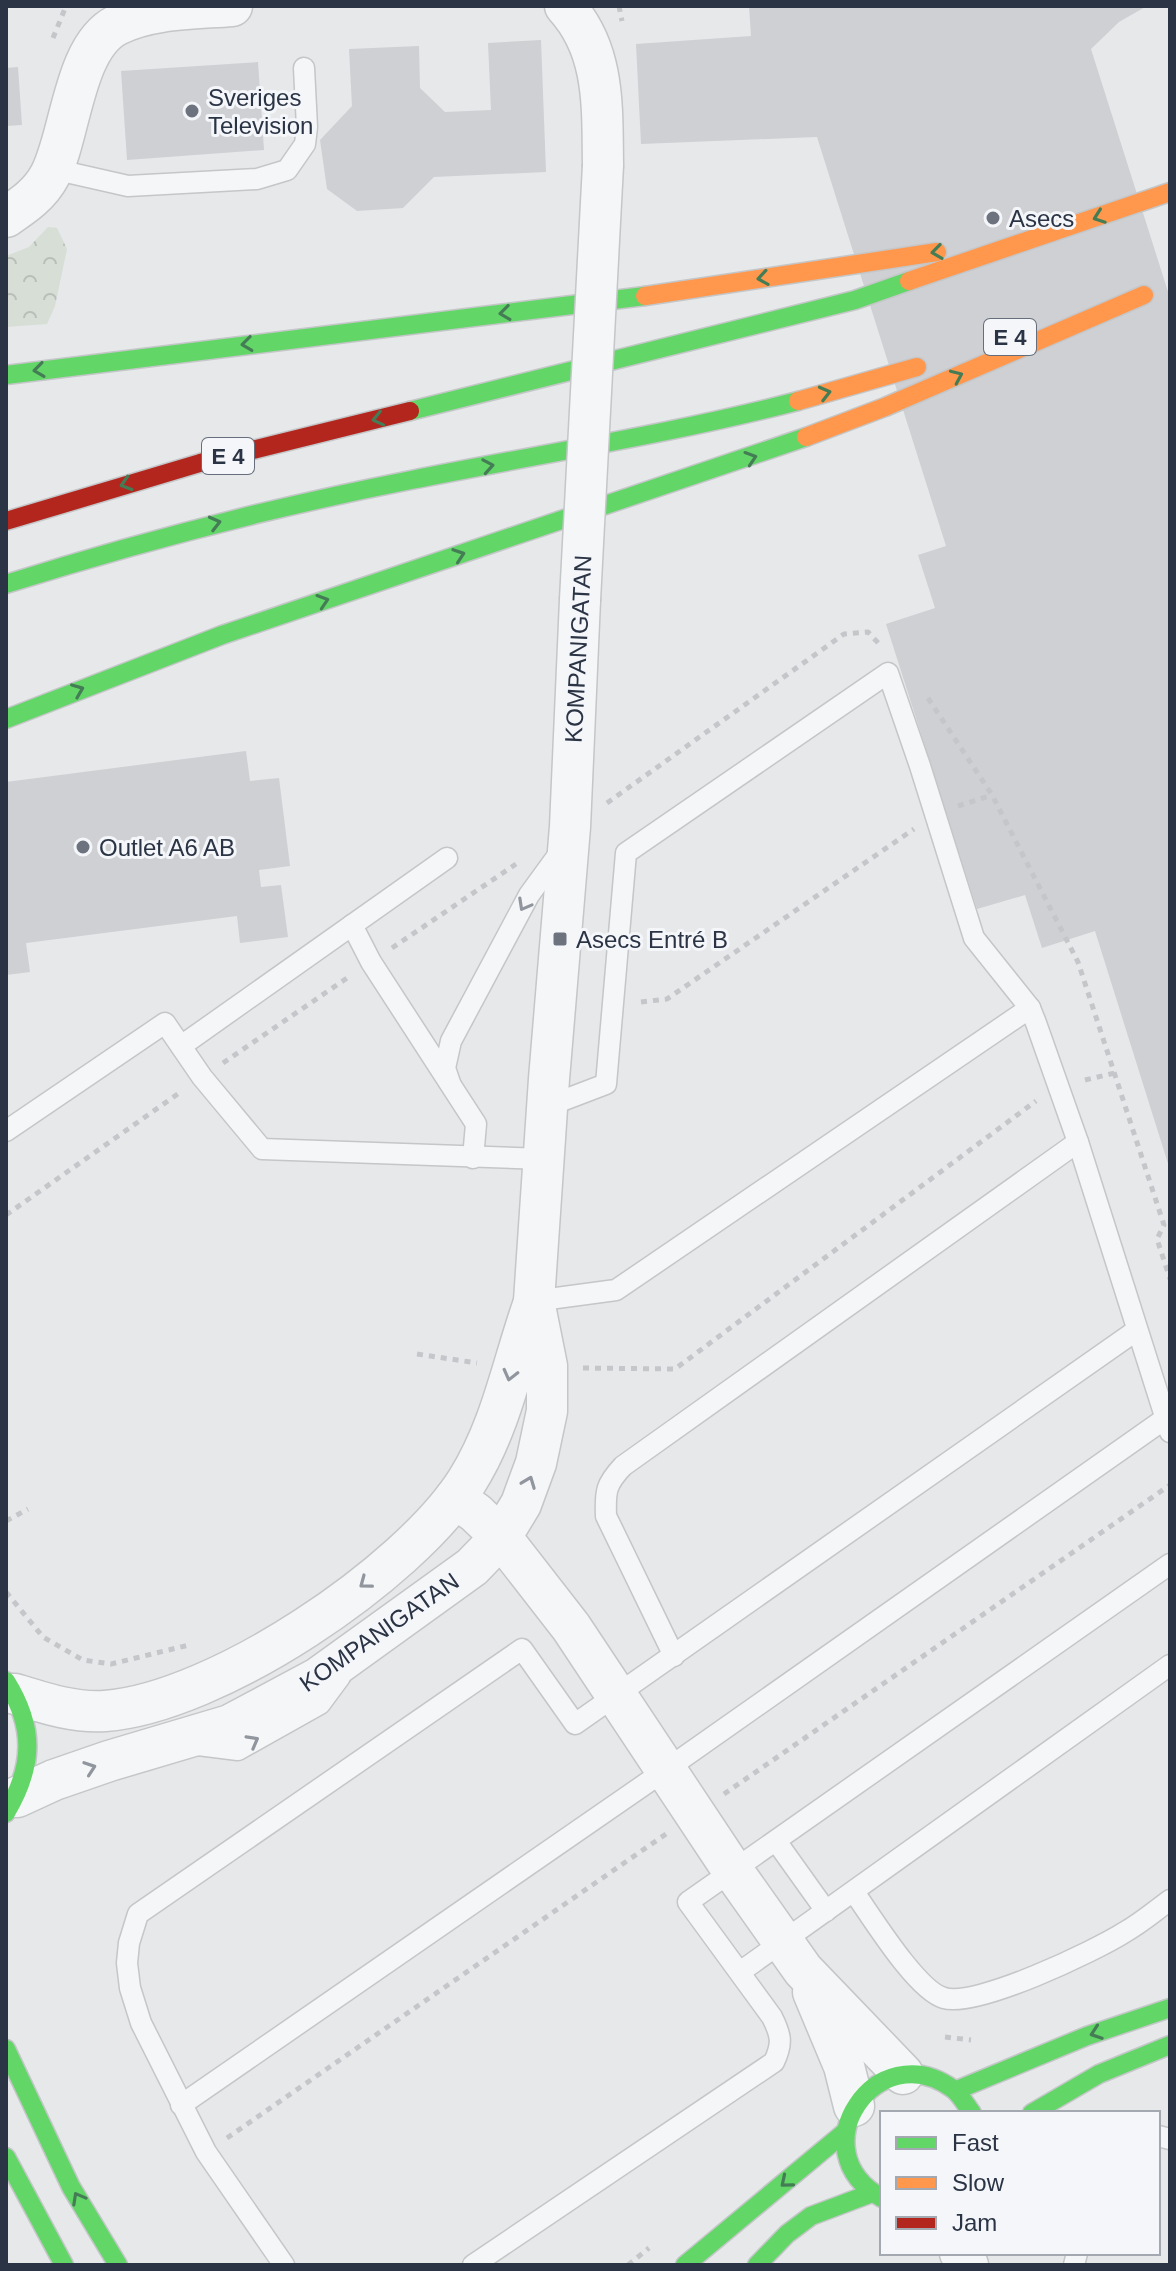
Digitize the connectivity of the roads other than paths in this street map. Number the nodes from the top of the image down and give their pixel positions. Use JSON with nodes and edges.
{"nodes":[{"id":1,"x":232,"y":6,"type":"edge"},
{"id":2,"x":565,"y":6,"type":"edge"},
{"id":3,"x":304,"y":68,"type":"dead end"},
{"id":4,"x":53,"y":169,"type":"junction"},
{"id":5,"x":1170,"y":192,"type":"edge"},
{"id":6,"x":6,"y":217,"type":"edge"},
{"id":7,"x":1042,"y":238,"type":"junction"},
{"id":8,"x":966,"y":352,"type":"dead end"},
{"id":9,"x":936,"y":361,"type":"dead end"},
{"id":10,"x":6,"y":375,"type":"edge"},
{"id":11,"x":6,"y":521,"type":"edge"},
{"id":12,"x":6,"y":584,"type":"edge"},
{"id":13,"x":6,"y":719,"type":"edge"},
{"id":14,"x":569,"y":834,"type":"junction"},
{"id":15,"x":447,"y":858,"type":"dead end"},
{"id":16,"x":352,"y":925,"type":"junction"},
{"id":17,"x":1030,"y":1008,"type":"junction"},
{"id":18,"x":181,"y":1046,"type":"junction"},
{"id":19,"x":450,"y":1083,"type":"junction"},
{"id":20,"x":548,"y":1100,"type":"junction"},
{"id":21,"x":6,"y":1131,"type":"edge"},
{"id":22,"x":1078,"y":1142,"type":"junction"},
{"id":23,"x":473,"y":1158,"type":"junction"},
{"id":24,"x":544,"y":1159,"type":"junction"},
{"id":25,"x":534,"y":1301,"type":"junction"},
{"id":26,"x":1137,"y":1330,"type":"junction"},
{"id":27,"x":504,"y":1367,"type":"junction"},
{"id":28,"x":1168,"y":1425,"type":"edge"},
{"id":29,"x":455,"y":1498,"type":"junction"},
{"id":30,"x":501,"y":1537,"type":"junction"},
{"id":31,"x":1170,"y":1564,"type":"edge"},
{"id":32,"x":674,"y":1656,"type":"junction"},
{"id":33,"x":1170,"y":1665,"type":"edge"},
{"id":34,"x":11,"y":1688,"type":"edge"},
{"id":35,"x":617,"y":1696,"type":"junction"},
{"id":36,"x":667,"y":1769,"type":"junction"},
{"id":37,"x":12,"y":1805,"type":"edge"},
{"id":38,"x":776,"y":1841,"type":"junction"},
{"id":39,"x":733,"y":1871,"type":"junction"},
{"id":40,"x":854,"y":1892,"type":"junction"},
{"id":41,"x":1170,"y":1900,"type":"edge"},
{"id":42,"x":826,"y":1911,"type":"junction"},
{"id":43,"x":793,"y":1956,"type":"junction"},
{"id":44,"x":740,"y":1972,"type":"junction"},
{"id":45,"x":1170,"y":2008,"type":"edge"},
{"id":46,"x":1170,"y":2045,"type":"edge"},
{"id":47,"x":6,"y":2049,"type":"edge"},
{"id":48,"x":903,"y":2074,"type":"junction"},
{"id":49,"x":957,"y":2090,"type":"junction"},
{"id":50,"x":181,"y":2105,"type":"junction"},
{"id":51,"x":971,"y":2111,"type":"edge"},
{"id":52,"x":1035,"y":2111,"type":"edge"},
{"id":53,"x":850,"y":2119,"type":"junction"},
{"id":54,"x":6,"y":2157,"type":"edge"},
{"id":55,"x":877,"y":2196,"type":"edge"},
{"id":56,"x":64,"y":2265,"type":"edge"},
{"id":57,"x":118,"y":2265,"type":"edge"},
{"id":58,"x":284,"y":2265,"type":"edge"},
{"id":59,"x":473,"y":2265,"type":"edge"},
{"id":60,"x":685,"y":2265,"type":"edge"},
{"id":61,"x":757,"y":2265,"type":"edge"}],
"edges":[{"from":1,"to":4,"type":"street"},
{"from":2,"to":14,"type":"street","name":"KOMPANIGATAN","bridge":true},
{"from":3,"to":4,"type":"lane"},
{"from":4,"to":6,"type":"street"},
{"from":5,"to":7,"type":"main road","number":"E 4","one_way":true},
{"from":7,"to":10,"type":"main road","one_way":true},
{"from":7,"to":11,"type":"main road","number":"E 4","one_way":true},
{"from":13,"to":8,"type":"main road","number":"E 4","one_way":true},
{"from":12,"to":9,"type":"main road","one_way":true},
{"from":14,"to":19,"type":"lane","one_way":true},
{"from":14,"to":20,"type":"street","name":"KOMPANIGATAN"},
{"from":15,"to":16,"type":"lane"},
{"from":16,"to":18,"type":"lane"},
{"from":16,"to":19,"type":"lane"},
{"from":17,"to":20,"type":"lane"},
{"from":17,"to":22,"type":"lane"},
{"from":17,"to":25,"type":"lane"},
{"from":18,"to":21,"type":"lane"},
{"from":18,"to":23,"type":"lane"},
{"from":19,"to":23,"type":"lane"},
{"from":20,"to":24,"type":"street","name":"KOMPANIGATAN"},
{"from":22,"to":26,"type":"lane"},
{"from":22,"to":32,"type":"lane"},
{"from":23,"to":24,"type":"lane"},
{"from":24,"to":25,"type":"street","name":"KOMPANIGATAN"},
{"from":25,"to":27,"type":"street","name":"KOMPANIGATAN"},
{"from":26,"to":28,"type":"lane"},
{"from":26,"to":32,"type":"lane"},
{"from":27,"to":29,"type":"street","name":"KOMPANIGATAN","one_way":true},
{"from":30,"to":27,"type":"street","name":"KOMPANIGATAN","one_way":true},
{"from":28,"to":36,"type":"lane"},
{"from":29,"to":30,"type":"street"},
{"from":29,"to":34,"type":"street","name":"KOMPANIGATAN","one_way":true},
{"from":30,"to":35,"type":"street"},
{"from":37,"to":30,"type":"street","name":"KOMPANIGATAN","one_way":true},
{"from":31,"to":38,"type":"lane"},
{"from":32,"to":35,"type":"lane"},
{"from":33,"to":40,"type":"lane"},
{"from":34,"to":37,"type":"main road"},
{"from":35,"to":36,"type":"street"},
{"from":35,"to":50,"type":"lane"},
{"from":36,"to":39,"type":"street"},
{"from":36,"to":50,"type":"lane"},
{"from":38,"to":39,"type":"lane"},
{"from":38,"to":42,"type":"lane"},
{"from":39,"to":43,"type":"street"},
{"from":39,"to":44,"type":"lane"},
{"from":40,"to":41,"type":"lane"},
{"from":40,"to":42,"type":"lane"},
{"from":42,"to":43,"type":"lane"},
{"from":43,"to":44,"type":"lane"},
{"from":43,"to":48,"type":"street"},
{"from":43,"to":53,"type":"street"},
{"from":44,"to":59,"type":"lane"},
{"from":45,"to":49,"type":"main road","one_way":true},
{"from":46,"to":52,"type":"main road"},
{"from":57,"to":47,"type":"main road","one_way":true},
{"from":48,"to":49,"type":"main road"},
{"from":48,"to":53,"type":"main road"},
{"from":49,"to":51,"type":"main road"},
{"from":50,"to":58,"type":"lane"},
{"from":53,"to":55,"type":"main road"},
{"from":53,"to":60,"type":"main road","one_way":true},
{"from":54,"to":56,"type":"main road"},
{"from":55,"to":61,"type":"main road"}]}
